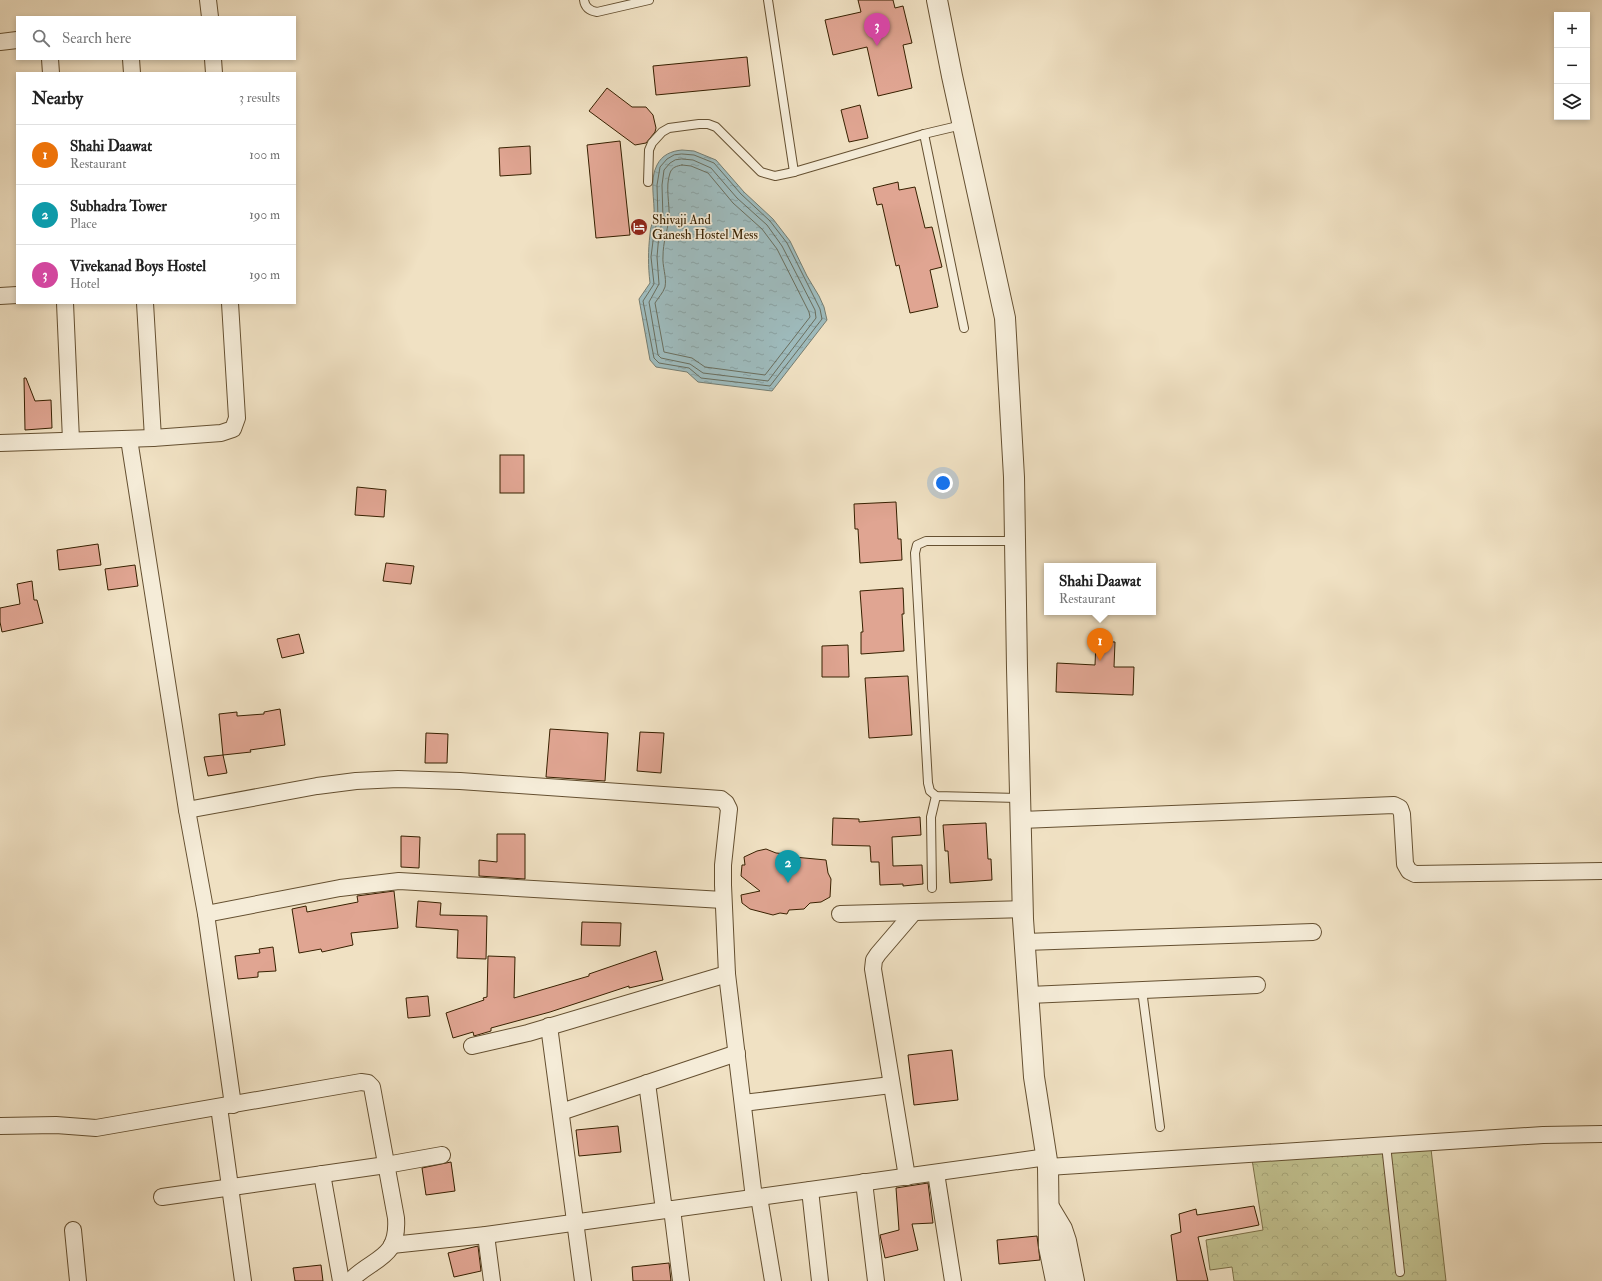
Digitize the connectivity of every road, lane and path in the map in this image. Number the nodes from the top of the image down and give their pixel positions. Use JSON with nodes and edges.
{"nodes":[{"id":1,"x":208,"y":0,"type":"edge"},
{"id":2,"x":584,"y":0,"type":"edge"},
{"id":3,"x":649,"y":0,"type":"edge"},
{"id":4,"x":768,"y":0,"type":"edge"},
{"id":5,"x":937,"y":0,"type":"edge"},
{"id":6,"x":210,"y":16,"type":"edge"},
{"id":7,"x":16,"y":40,"type":"edge"},
{"id":8,"x":0,"y":42,"type":"edge"},
{"id":9,"x":50,"y":60,"type":"edge"},
{"id":10,"x":131,"y":60,"type":"edge"},
{"id":11,"x":213,"y":60,"type":"edge"},
{"id":12,"x":51,"y":72,"type":"edge"},
{"id":13,"x":132,"y":72,"type":"edge"},
{"id":14,"x":214,"y":72,"type":"edge"},
{"id":15,"x":962,"y":125,"type":"junction"},
{"id":16,"x":924,"y":134,"type":"junction"},
{"id":17,"x":794,"y":172,"type":"junction"},
{"id":18,"x":648,"y":182,"type":"dead end"},
{"id":19,"x":16,"y":295,"type":"edge"},
{"id":20,"x":0,"y":296,"type":"edge"},
{"id":21,"x":65,"y":304,"type":"edge"},
{"id":22,"x":145,"y":304,"type":"edge"},
{"id":23,"x":230,"y":304,"type":"edge"},
{"id":24,"x":964,"y":328,"type":"dead end"},
{"id":25,"x":153,"y":438,"type":"junction"},
{"id":26,"x":129,"y":439,"type":"junction"},
{"id":27,"x":71,"y":440,"type":"junction"},
{"id":28,"x":0,"y":443,"type":"edge"},
{"id":29,"x":1015,"y":541,"type":"junction"},
{"id":30,"x":936,"y":796,"type":"junction"},
{"id":31,"x":1020,"y":798,"type":"junction"},
{"id":32,"x":187,"y":810,"type":"junction"},
{"id":33,"x":1021,"y":820,"type":"junction"},
{"id":34,"x":1602,"y":871,"type":"edge"},
{"id":35,"x":932,"y":888,"type":"dead end"},
{"id":36,"x":723,"y":900,"type":"junction"},
{"id":37,"x":1023,"y":909,"type":"junction"},
{"id":38,"x":914,"y":912,"type":"junction"},
{"id":39,"x":206,"y":914,"type":"junction"},
{"id":40,"x":840,"y":914,"type":"dead end"},
{"id":41,"x":1313,"y":932,"type":"dead end"},
{"id":42,"x":1025,"y":942,"type":"junction"},
{"id":43,"x":727,"y":974,"type":"junction"},
{"id":44,"x":1257,"y":986,"type":"dead end"},
{"id":45,"x":1142,"y":990,"type":"junction"},
{"id":46,"x":1028,"y":995,"type":"junction"},
{"id":47,"x":549,"y":1026,"type":"junction"},
{"id":48,"x":472,"y":1046,"type":"dead end"},
{"id":49,"x":737,"y":1053,"type":"junction"},
{"id":50,"x":646,"y":1083,"type":"junction"},
{"id":51,"x":891,"y":1085,"type":"junction"},
{"id":52,"x":743,"y":1103,"type":"junction"},
{"id":53,"x":226,"y":1106,"type":"junction"},
{"id":54,"x":561,"y":1112,"type":"junction"},
{"id":55,"x":0,"y":1126,"type":"edge"},
{"id":56,"x":1160,"y":1127,"type":"dead end"},
{"id":57,"x":1602,"y":1134,"type":"edge"},
{"id":58,"x":1386,"y":1145,"type":"junction"},
{"id":59,"x":442,"y":1155,"type":"dead end"},
{"id":60,"x":1048,"y":1162,"type":"junction"},
{"id":61,"x":386,"y":1165,"type":"junction"},
{"id":62,"x":936,"y":1172,"type":"junction"},
{"id":63,"x":322,"y":1174,"type":"junction"},
{"id":64,"x":907,"y":1177,"type":"junction"},
{"id":65,"x":864,"y":1182,"type":"junction"},
{"id":66,"x":230,"y":1188,"type":"junction"},
{"id":67,"x":810,"y":1190,"type":"junction"},
{"id":68,"x":162,"y":1197,"type":"dead end"},
{"id":69,"x":757,"y":1197,"type":"junction"},
{"id":70,"x":1050,"y":1208,"type":"junction"},
{"id":71,"x":668,"y":1210,"type":"junction"},
{"id":72,"x":574,"y":1222,"type":"junction"},
{"id":73,"x":73,"y":1230,"type":"dead end"},
{"id":74,"x":486,"y":1235,"type":"junction"},
{"id":75,"x":392,"y":1245,"type":"junction"},
{"id":76,"x":1400,"y":1272,"type":"dead end"},
{"id":77,"x":78,"y":1281,"type":"edge"},
{"id":78,"x":243,"y":1281,"type":"edge"},
{"id":79,"x":341,"y":1281,"type":"edge"},
{"id":80,"x":350,"y":1281,"type":"edge"},
{"id":81,"x":492,"y":1281,"type":"edge"},
{"id":82,"x":583,"y":1281,"type":"edge"},
{"id":83,"x":681,"y":1281,"type":"edge"},
{"id":84,"x":773,"y":1281,"type":"edge"},
{"id":85,"x":820,"y":1281,"type":"edge"},
{"id":86,"x":876,"y":1281,"type":"edge"},
{"id":87,"x":953,"y":1281,"type":"edge"},
{"id":88,"x":1056,"y":1281,"type":"edge"},
{"id":89,"x":1074,"y":1281,"type":"edge"}],
"edges":[{"from":1,"to":6,"type":"street"},
{"from":2,"to":3,"type":"lane"},
{"from":4,"to":17,"type":"lane"},
{"from":5,"to":15,"type":"street"},
{"from":7,"to":8,"type":"street"},
{"from":9,"to":12,"type":"street"},
{"from":10,"to":13,"type":"street"},
{"from":11,"to":14,"type":"street"},
{"from":15,"to":16,"type":"lane"},
{"from":15,"to":29,"type":"street"},
{"from":16,"to":17,"type":"lane"},
{"from":16,"to":24,"type":"lane"},
{"from":17,"to":18,"type":"lane"},
{"from":19,"to":20,"type":"street"},
{"from":21,"to":27,"type":"street"},
{"from":22,"to":25,"type":"street"},
{"from":23,"to":25,"type":"street"},
{"from":25,"to":26,"type":"street"},
{"from":26,"to":27,"type":"street"},
{"from":26,"to":32,"type":"street"},
{"from":27,"to":28,"type":"street"},
{"from":29,"to":30,"type":"lane"},
{"from":29,"to":31,"type":"street"},
{"from":30,"to":31,"type":"lane"},
{"from":30,"to":35,"type":"lane"},
{"from":31,"to":33,"type":"street"},
{"from":32,"to":36,"type":"street"},
{"from":32,"to":39,"type":"street"},
{"from":33,"to":34,"type":"street"},
{"from":33,"to":37,"type":"street"},
{"from":36,"to":39,"type":"street"},
{"from":36,"to":43,"type":"street"},
{"from":37,"to":38,"type":"street"},
{"from":37,"to":42,"type":"street"},
{"from":38,"to":40,"type":"street"},
{"from":38,"to":51,"type":"street"},
{"from":39,"to":53,"type":"street"},
{"from":41,"to":42,"type":"street"},
{"from":42,"to":46,"type":"street"},
{"from":43,"to":47,"type":"street"},
{"from":43,"to":49,"type":"street"},
{"from":44,"to":45,"type":"street"},
{"from":45,"to":46,"type":"street"},
{"from":45,"to":56,"type":"lane"},
{"from":46,"to":60,"type":"street"},
{"from":47,"to":48,"type":"street"},
{"from":47,"to":54,"type":"street"},
{"from":49,"to":50,"type":"street"},
{"from":49,"to":52,"type":"street"},
{"from":50,"to":54,"type":"street"},
{"from":50,"to":71,"type":"street"},
{"from":51,"to":52,"type":"street"},
{"from":51,"to":64,"type":"street"},
{"from":52,"to":69,"type":"street"},
{"from":53,"to":55,"type":"street"},
{"from":53,"to":61,"type":"street"},
{"from":53,"to":66,"type":"street"},
{"from":54,"to":72,"type":"street"},
{"from":57,"to":58,"type":"street"},
{"from":58,"to":60,"type":"street"},
{"from":58,"to":76,"type":"lane"},
{"from":59,"to":61,"type":"street"},
{"from":60,"to":62,"type":"street"},
{"from":60,"to":70,"type":"street"},
{"from":61,"to":63,"type":"street"},
{"from":61,"to":75,"type":"street"},
{"from":62,"to":64,"type":"street"},
{"from":62,"to":87,"type":"street"},
{"from":63,"to":66,"type":"street"},
{"from":63,"to":79,"type":"street"},
{"from":64,"to":65,"type":"street"},
{"from":65,"to":67,"type":"street"},
{"from":65,"to":86,"type":"street"},
{"from":66,"to":68,"type":"street"},
{"from":66,"to":78,"type":"street"},
{"from":67,"to":69,"type":"street"},
{"from":67,"to":85,"type":"street"},
{"from":69,"to":71,"type":"street"},
{"from":69,"to":84,"type":"street"},
{"from":70,"to":88,"type":"street"},
{"from":70,"to":89,"type":"street"},
{"from":71,"to":72,"type":"street"},
{"from":71,"to":83,"type":"street"},
{"from":72,"to":74,"type":"street"},
{"from":72,"to":82,"type":"street"},
{"from":73,"to":77,"type":"street"},
{"from":74,"to":75,"type":"street"},
{"from":74,"to":81,"type":"street"},
{"from":75,"to":80,"type":"street"}]}
